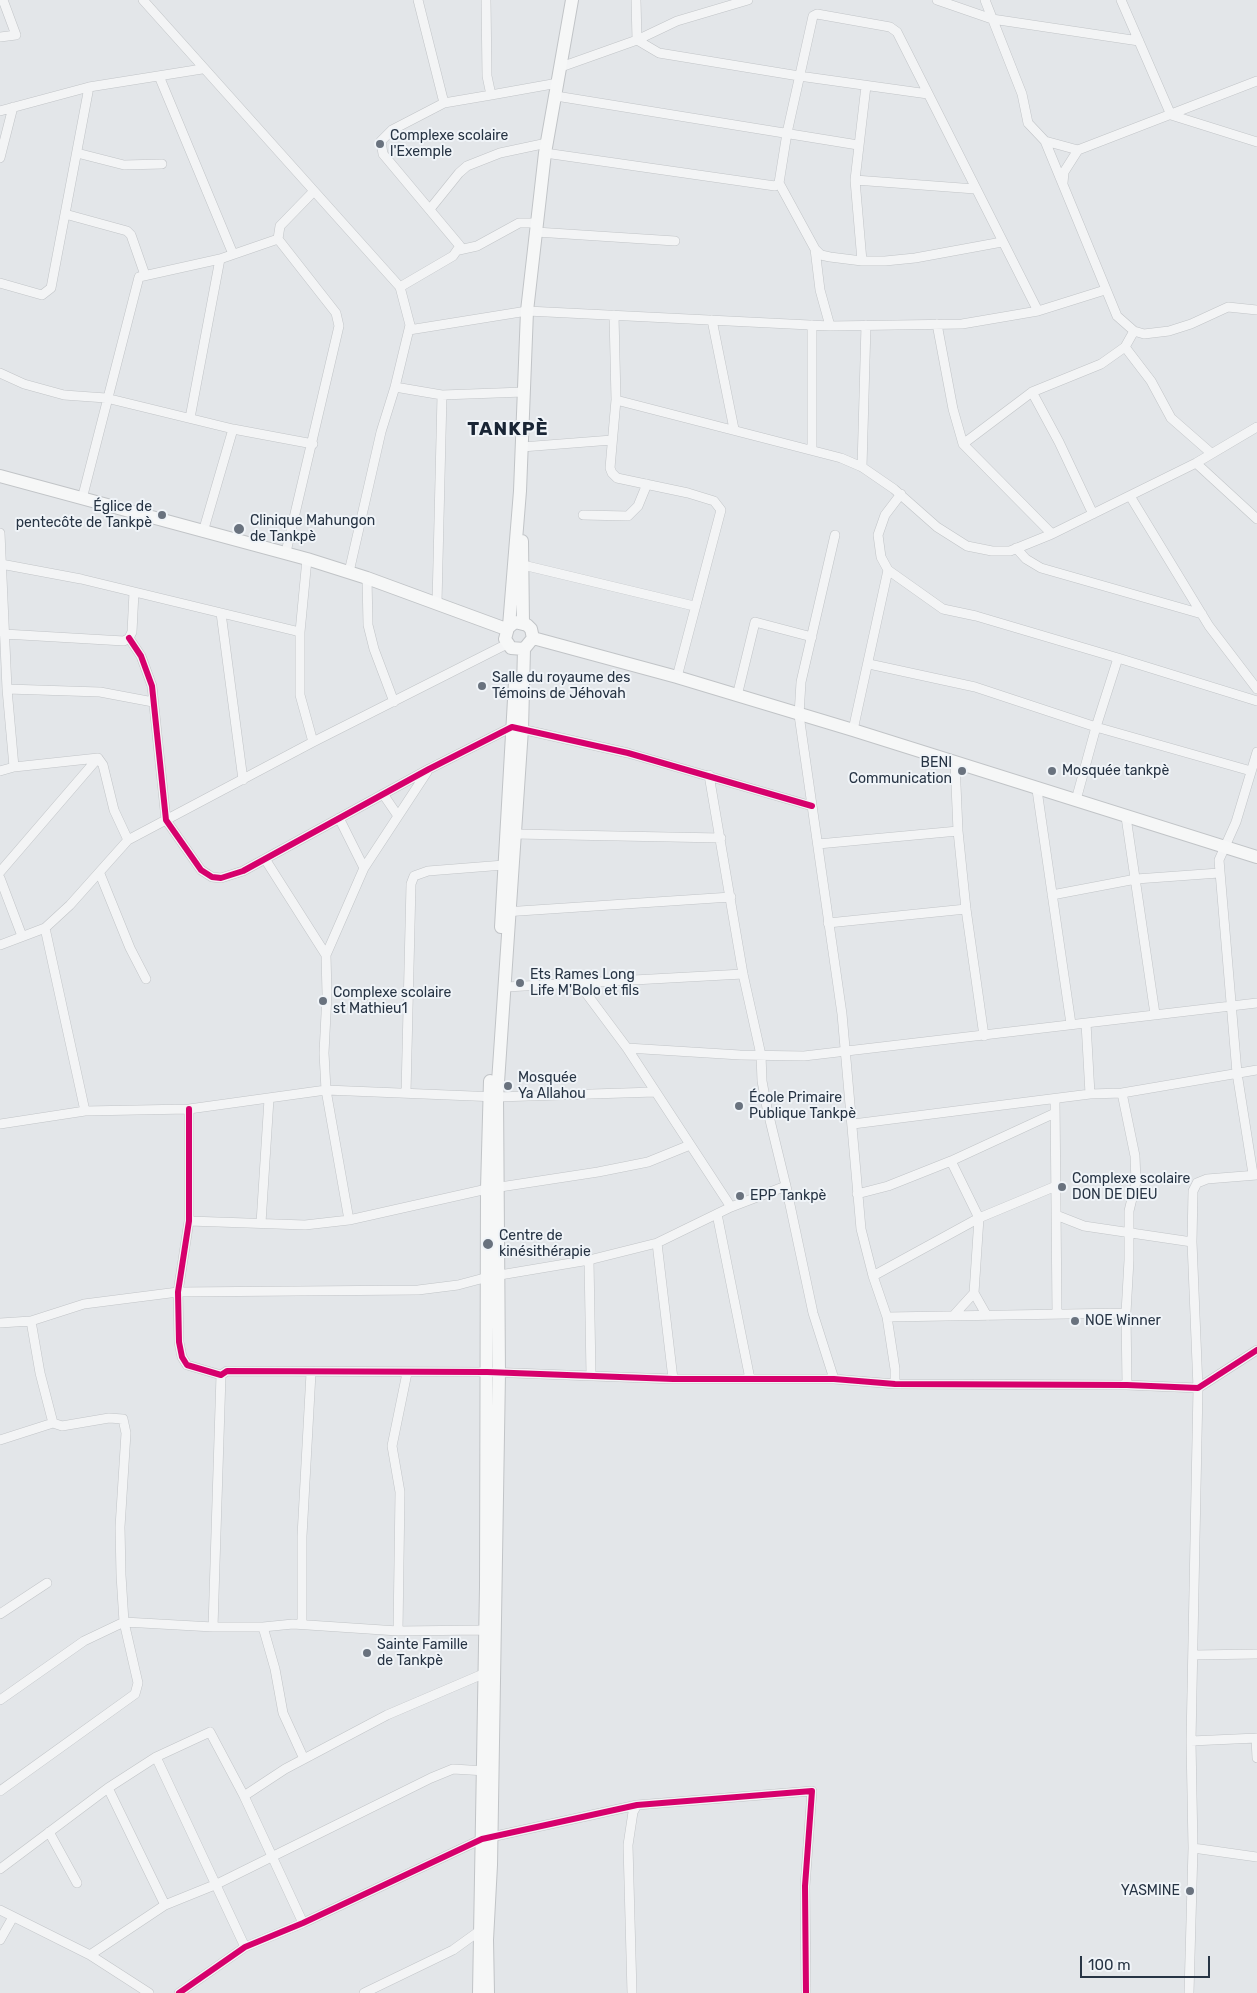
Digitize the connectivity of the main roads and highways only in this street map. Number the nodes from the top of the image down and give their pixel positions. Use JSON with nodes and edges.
{"nodes":[{"id":1,"x":572,"y":0,"type":"edge"},
{"id":2,"x":0,"y":476,"type":"edge"},
{"id":3,"x":520,"y":491,"type":"junction"},
{"id":4,"x":523,"y":623,"type":"junction"},
{"id":5,"x":508,"y":628,"type":"junction"},
{"id":6,"x":532,"y":638,"type":"junction"},
{"id":7,"x":516,"y":647,"type":"junction"},
{"id":8,"x":517,"y":728,"type":"junction"},
{"id":9,"x":1257,"y":857,"type":"edge"},
{"id":10,"x":506,"y":912,"type":"junction"},
{"id":11,"x":493,"y":1097,"type":"junction"},
{"id":12,"x":483,"y":1933,"type":"junction"},
{"id":13,"x":479,"y":1993,"type":"edge"},
{"id":14,"x":488,"y":1993,"type":"edge"}],
"edges":[{"from":1,"to":3,"type":"main road"},
{"from":2,"to":5,"type":"main road"},
{"from":3,"to":4,"type":"main road"},
{"from":3,"to":5,"type":"main road"},
{"from":4,"to":5,"type":"main road"},
{"from":4,"to":6,"type":"main road"},
{"from":5,"to":7,"type":"main road"},
{"from":6,"to":7,"type":"main road"},
{"from":6,"to":9,"type":"main road"},
{"from":7,"to":8,"type":"main road"},
{"from":8,"to":10,"type":"main road"},
{"from":8,"to":10,"type":"main road"},
{"from":10,"to":11,"type":"main road"},
{"from":10,"to":11,"type":"main road"},
{"from":11,"to":12,"type":"main road"},
{"from":12,"to":13,"type":"main road"},
{"from":12,"to":14,"type":"main road"}]}
